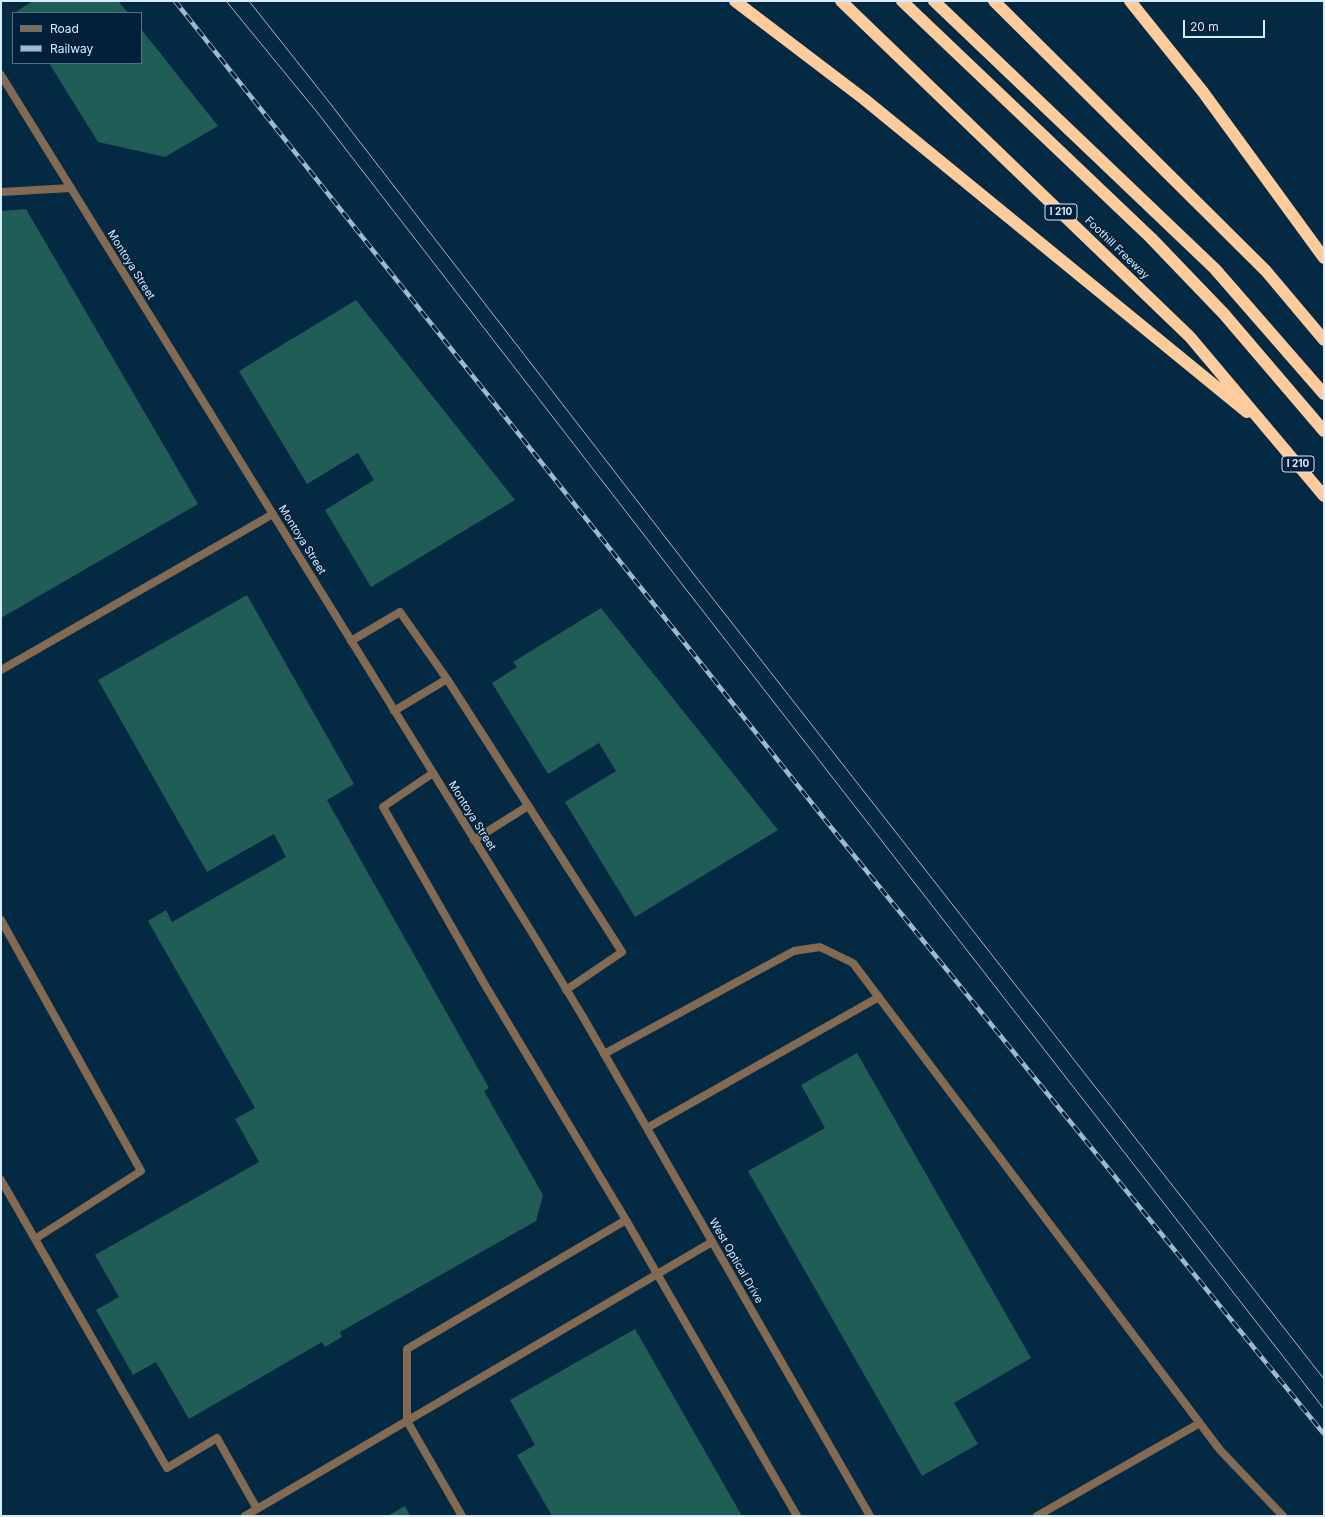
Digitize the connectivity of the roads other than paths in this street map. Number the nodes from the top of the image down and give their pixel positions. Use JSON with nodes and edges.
{"nodes":[{"id":1,"x":735,"y":1,"type":"edge"},
{"id":2,"x":841,"y":1,"type":"edge"},
{"id":3,"x":902,"y":1,"type":"edge"},
{"id":4,"x":934,"y":1,"type":"edge"},
{"id":5,"x":994,"y":1,"type":"edge"},
{"id":6,"x":1130,"y":1,"type":"edge"},
{"id":7,"x":1,"y":75,"type":"edge"},
{"id":8,"x":71,"y":188,"type":"junction"},
{"id":9,"x":1,"y":192,"type":"edge"},
{"id":10,"x":1324,"y":258,"type":"edge"},
{"id":11,"x":1324,"y":340,"type":"edge"},
{"id":12,"x":1324,"y":394,"type":"edge"},
{"id":13,"x":1324,"y":431,"type":"edge"},
{"id":14,"x":1272,"y":432,"type":"junction"},
{"id":15,"x":1324,"y":496,"type":"edge"},
{"id":16,"x":273,"y":514,"type":"junction"},
{"id":17,"x":351,"y":641,"type":"junction"},
{"id":18,"x":1,"y":670,"type":"edge"},
{"id":19,"x":447,"y":679,"type":"junction"},
{"id":20,"x":394,"y":711,"type":"junction"},
{"id":21,"x":432,"y":773,"type":"junction"},
{"id":22,"x":528,"y":806,"type":"junction"},
{"id":23,"x":474,"y":840,"type":"junction"},
{"id":24,"x":1,"y":920,"type":"edge"},
{"id":25,"x":566,"y":990,"type":"junction"},
{"id":26,"x":879,"y":997,"type":"junction"},
{"id":27,"x":583,"y":1017,"type":"joint"},
{"id":28,"x":604,"y":1054,"type":"junction"},
{"id":29,"x":647,"y":1128,"type":"junction"},
{"id":30,"x":1,"y":1180,"type":"edge"},
{"id":31,"x":626,"y":1220,"type":"junction"},
{"id":32,"x":35,"y":1239,"type":"junction"},
{"id":33,"x":712,"y":1242,"type":"junction"},
{"id":34,"x":657,"y":1274,"type":"junction"},
{"id":35,"x":406,"y":1421,"type":"junction"},
{"id":36,"x":1200,"y":1423,"type":"junction"},
{"id":37,"x":257,"y":1509,"type":"junction"},
{"id":38,"x":245,"y":1516,"type":"edge"},
{"id":39,"x":462,"y":1516,"type":"edge"},
{"id":40,"x":797,"y":1516,"type":"edge"},
{"id":41,"x":870,"y":1516,"type":"edge"},
{"id":42,"x":1037,"y":1516,"type":"edge"},
{"id":43,"x":1283,"y":1516,"type":"edge"}],
"edges":[{"from":1,"to":14,"type":"highway"},
{"from":2,"to":14,"type":"highway","name":"Foothill Freeway","number":"I 210"},
{"from":3,"to":13,"type":"highway"},
{"from":4,"to":12,"type":"highway"},
{"from":5,"to":11,"type":"highway"},
{"from":6,"to":10,"type":"highway"},
{"from":7,"to":8,"type":"street","name":"Montoya Street"},
{"from":8,"to":9,"type":"street"},
{"from":8,"to":16,"type":"street","name":"Montoya Street"},
{"from":14,"to":15,"type":"highway","name":"Foothill Freeway","number":"I 210"},
{"from":16,"to":17,"type":"street","name":"Montoya Street"},
{"from":16,"to":18,"type":"street"},
{"from":17,"to":19,"type":"street"},
{"from":17,"to":20,"type":"street","name":"Montoya Street"},
{"from":19,"to":20,"type":"street"},
{"from":19,"to":22,"type":"street"},
{"from":20,"to":21,"type":"street","name":"Montoya Street"},
{"from":21,"to":23,"type":"street","name":"Montoya Street"},
{"from":21,"to":31,"type":"street"},
{"from":22,"to":23,"type":"street"},
{"from":22,"to":25,"type":"street"},
{"from":23,"to":25,"type":"street","name":"Montoya Street"},
{"from":24,"to":32,"type":"street"},
{"from":25,"to":27,"type":"street","name":"Montoya Street"},
{"from":26,"to":28,"type":"street"},
{"from":26,"to":29,"type":"street"},
{"from":26,"to":36,"type":"street"},
{"from":27,"to":28,"type":"street","name":"West Optical Drive"},
{"from":28,"to":29,"type":"street","name":"West Optical Drive"},
{"from":29,"to":33,"type":"street","name":"West Optical Drive"},
{"from":30,"to":32,"type":"street"},
{"from":31,"to":34,"type":"street"},
{"from":31,"to":35,"type":"street"},
{"from":32,"to":37,"type":"street"},
{"from":33,"to":34,"type":"street"},
{"from":33,"to":41,"type":"street","name":"West Optical Drive"},
{"from":34,"to":35,"type":"street"},
{"from":34,"to":40,"type":"street"},
{"from":35,"to":37,"type":"street"},
{"from":35,"to":39,"type":"street"},
{"from":36,"to":42,"type":"street"},
{"from":36,"to":43,"type":"street"},
{"from":37,"to":38,"type":"street"}]}
